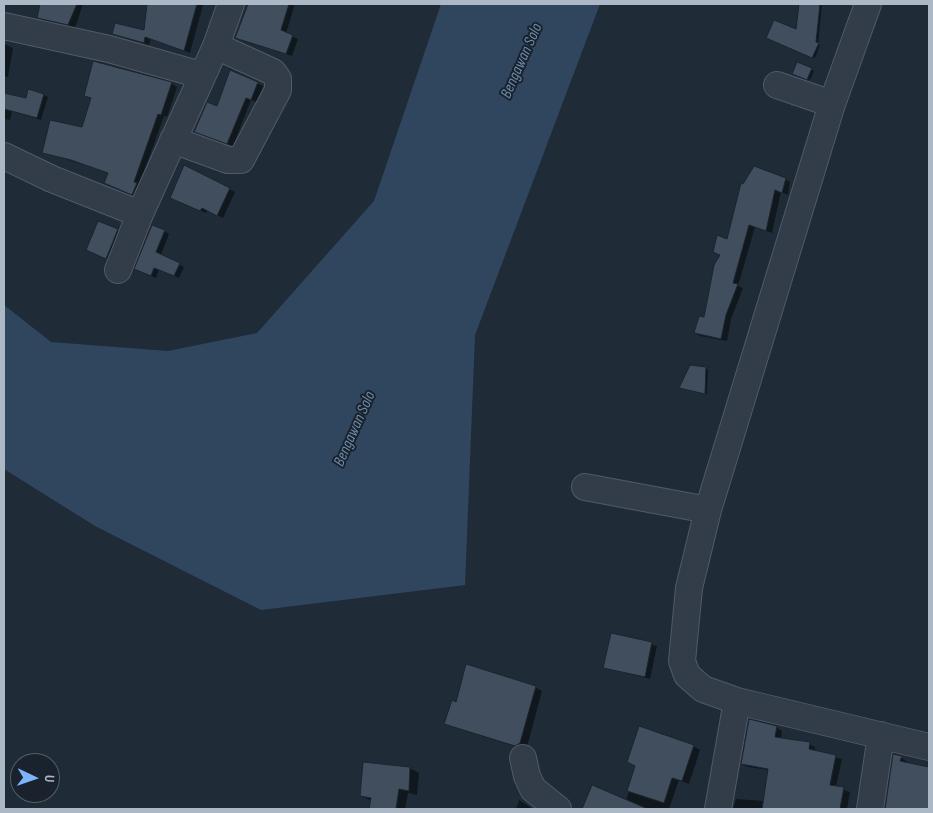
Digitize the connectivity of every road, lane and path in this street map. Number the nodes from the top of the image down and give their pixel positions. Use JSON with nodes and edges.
{"nodes":[{"id":1,"x":231,"y":4,"type":"edge"},
{"id":2,"x":868,"y":4,"type":"edge"},
{"id":3,"x":4,"y":26,"type":"edge"},
{"id":4,"x":216,"y":46,"type":"junction"},
{"id":5,"x":201,"y":76,"type":"junction"},
{"id":6,"x":778,"y":85,"type":"dead end"},
{"id":7,"x":832,"y":104,"type":"junction"},
{"id":8,"x":173,"y":140,"type":"junction"},
{"id":9,"x":4,"y":156,"type":"edge"},
{"id":10,"x":140,"y":214,"type":"junction"},
{"id":11,"x":118,"y":270,"type":"dead end"},
{"id":12,"x":585,"y":487,"type":"dead end"},
{"id":13,"x":708,"y":510,"type":"junction"},
{"id":14,"x":737,"y":701,"type":"junction"},
{"id":15,"x":881,"y":735,"type":"junction"},
{"id":16,"x":929,"y":747,"type":"edge"},
{"id":17,"x":523,"y":758,"type":"dead end"},
{"id":18,"x":558,"y":809,"type":"edge"},
{"id":19,"x":718,"y":809,"type":"edge"},
{"id":20,"x":870,"y":809,"type":"edge"}],
"edges":[{"from":1,"to":4,"type":"street"},
{"from":2,"to":7,"type":"street"},
{"from":3,"to":5,"type":"street"},
{"from":4,"to":5,"type":"street"},
{"from":4,"to":8,"type":"street"},
{"from":5,"to":8,"type":"street"},
{"from":6,"to":7,"type":"street"},
{"from":7,"to":13,"type":"street"},
{"from":8,"to":10,"type":"street"},
{"from":9,"to":10,"type":"street"},
{"from":10,"to":11,"type":"street"},
{"from":12,"to":13,"type":"street"},
{"from":13,"to":14,"type":"street"},
{"from":14,"to":15,"type":"street"},
{"from":14,"to":19,"type":"street"},
{"from":15,"to":16,"type":"street"},
{"from":15,"to":20,"type":"street"},
{"from":17,"to":18,"type":"street"}]}
